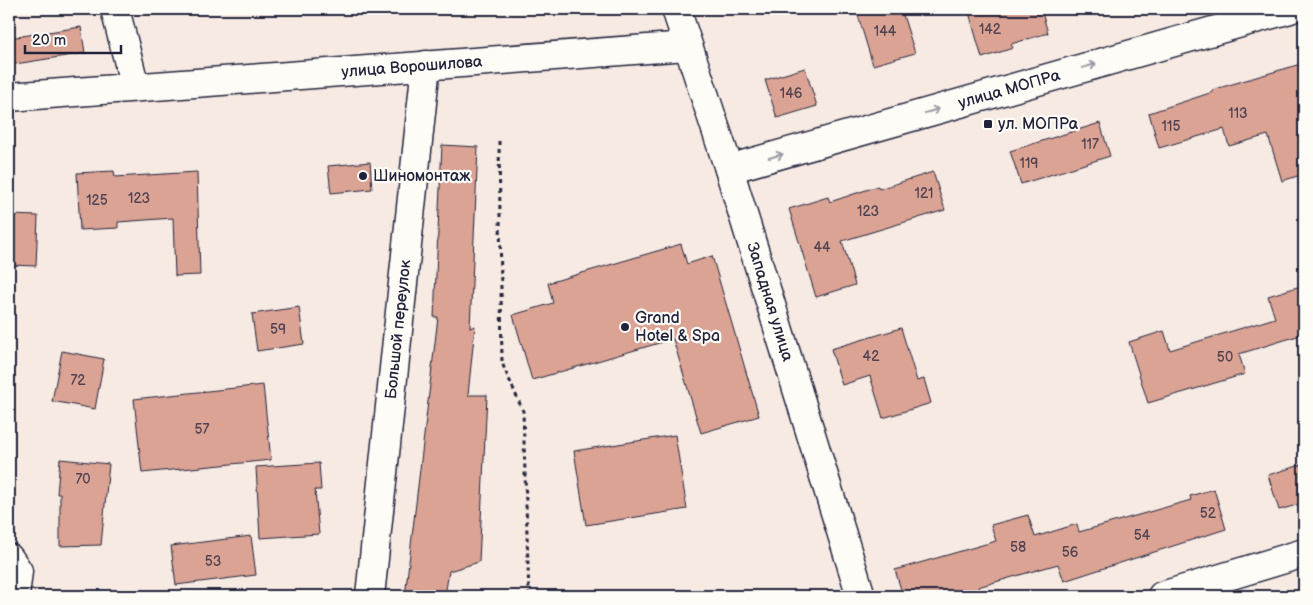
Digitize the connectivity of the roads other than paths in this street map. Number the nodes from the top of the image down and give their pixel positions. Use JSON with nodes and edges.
{"nodes":[{"id":1,"x":115,"y":9,"type":"edge"},
{"id":2,"x":676,"y":9,"type":"edge"},
{"id":3,"x":1290,"y":9,"type":"edge"},
{"id":4,"x":687,"y":46,"type":"junction"},
{"id":5,"x":426,"y":65,"type":"junction"},
{"id":6,"x":135,"y":87,"type":"junction"},
{"id":7,"x":9,"y":97,"type":"edge"},
{"id":8,"x":729,"y":170,"type":"junction"},
{"id":9,"x":1304,"y":553,"type":"edge"},
{"id":10,"x":9,"y":558,"type":"edge"},
{"id":11,"x":14,"y":596,"type":"edge"},
{"id":12,"x":370,"y":596,"type":"edge"},
{"id":13,"x":860,"y":596,"type":"edge"},
{"id":14,"x":1162,"y":596,"type":"edge"}],
"edges":[{"from":1,"to":6,"type":"street"},
{"from":2,"to":4,"type":"street","name":"Западная улица"},
{"from":8,"to":3,"type":"street","name":"улица МОПРа","one_way":true},
{"from":4,"to":5,"type":"street","name":"улица Ворошилова"},
{"from":4,"to":8,"type":"street","name":"Западная улица"},
{"from":5,"to":6,"type":"street","name":"улица Ворошилова"},
{"from":5,"to":12,"type":"street","name":"Большой переулок"},
{"from":6,"to":7,"type":"street","name":"улица Ворошилова"},
{"from":8,"to":13,"type":"street","name":"Западная улица"},
{"from":9,"to":14,"type":"street"},
{"from":10,"to":11,"type":"street"}]}
